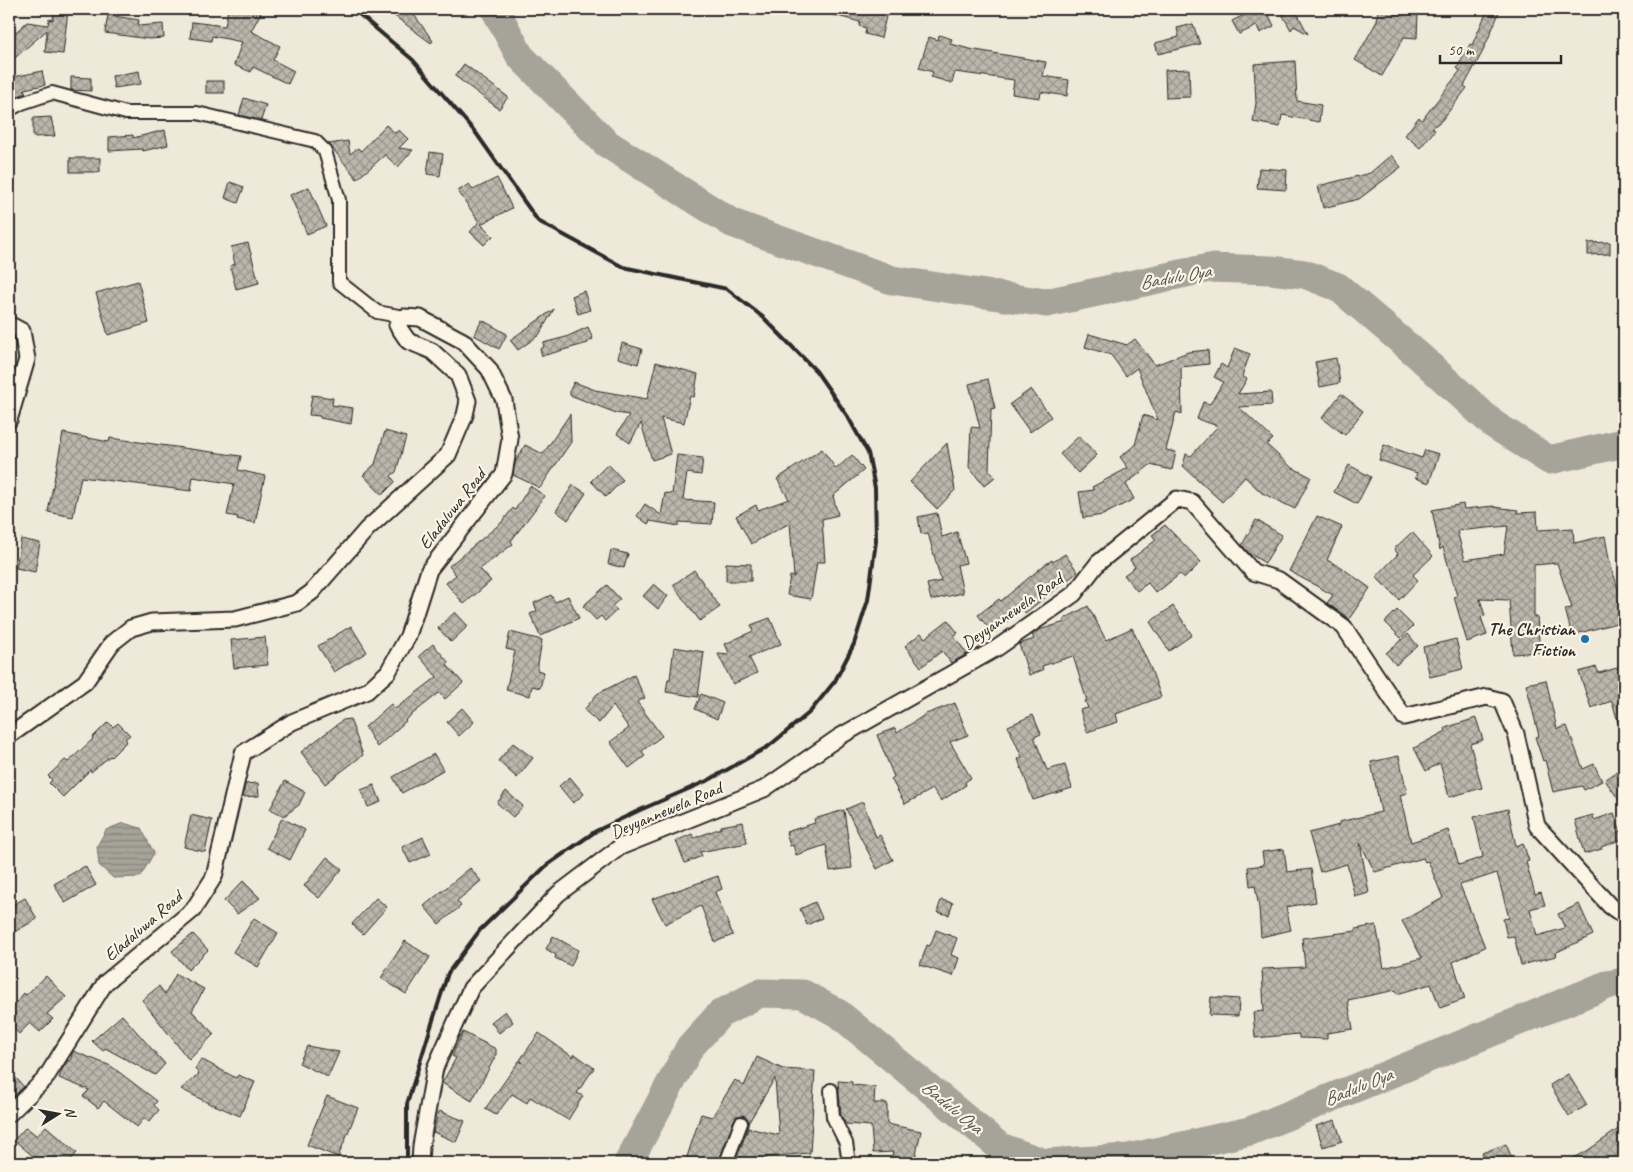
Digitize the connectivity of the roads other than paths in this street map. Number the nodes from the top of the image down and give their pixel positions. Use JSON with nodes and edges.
{"nodes":[{"id":1,"x":9,"y":110,"type":"edge"},
{"id":2,"x":404,"y":317,"type":"junction"},
{"id":3,"x":9,"y":324,"type":"edge"},
{"id":4,"x":9,"y":420,"type":"edge"},
{"id":5,"x":9,"y":736,"type":"edge"},
{"id":6,"x":1624,"y":916,"type":"edge"},
{"id":7,"x":831,"y":1090,"type":"dead end"},
{"id":8,"x":9,"y":1114,"type":"edge"},
{"id":9,"x":741,"y":1123,"type":"dead end"},
{"id":10,"x":420,"y":1163,"type":"edge"},
{"id":11,"x":726,"y":1163,"type":"edge"},
{"id":12,"x":849,"y":1163,"type":"edge"}],
"edges":[{"from":1,"to":2,"type":"street"},
{"from":2,"to":5,"type":"street","name":"Eladaluwa Road"},
{"from":2,"to":8,"type":"street","name":"Eladaluwa Road"},
{"from":3,"to":4,"type":"street"},
{"from":6,"to":10,"type":"street","name":"Deyyannewela Road"},
{"from":7,"to":12,"type":"street"},
{"from":9,"to":11,"type":"street"}]}
